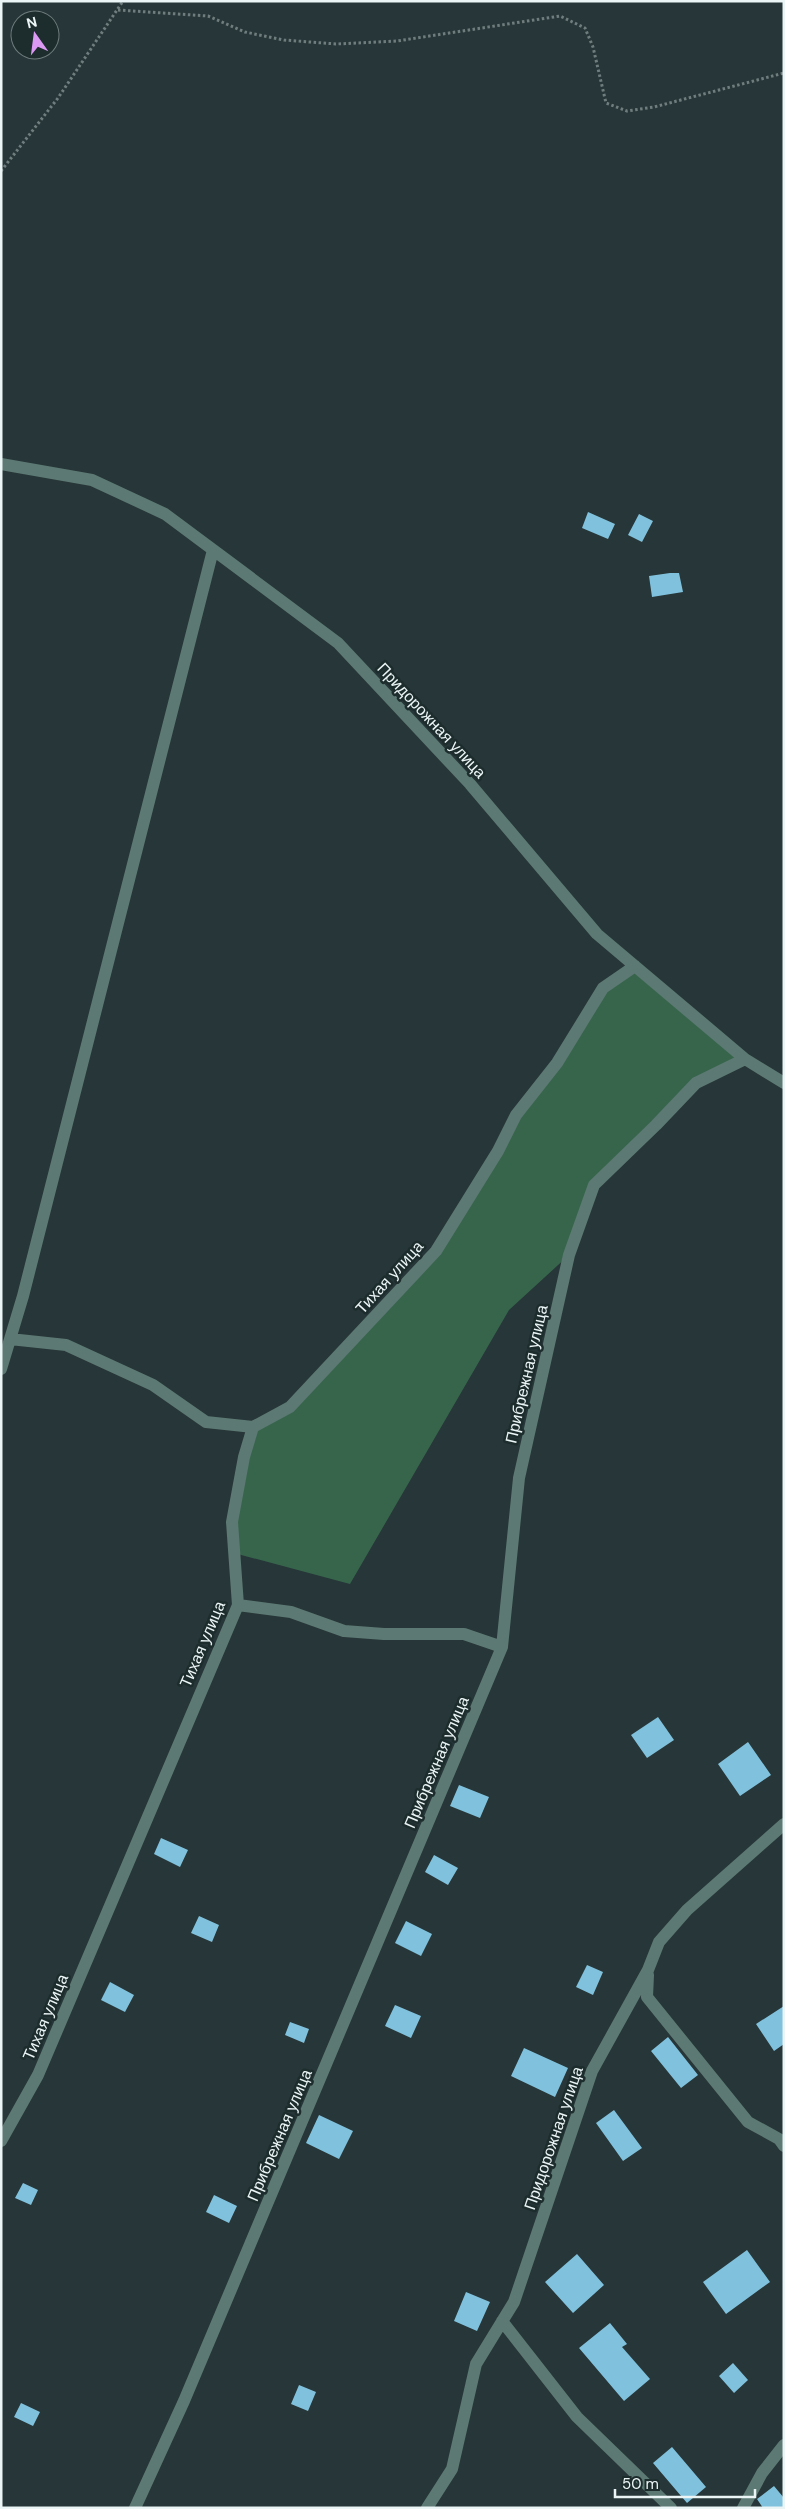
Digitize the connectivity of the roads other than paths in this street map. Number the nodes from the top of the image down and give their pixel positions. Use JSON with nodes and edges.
{"nodes":[{"id":1,"x":1,"y":464,"type":"edge"},
{"id":2,"x":213,"y":550,"type":"junction"},
{"id":3,"x":635,"y":966,"type":"junction"},
{"id":4,"x":745,"y":1059,"type":"junction"},
{"id":5,"x":784,"y":1083,"type":"edge"},
{"id":6,"x":10,"y":1339,"type":"junction"},
{"id":7,"x":1,"y":1369,"type":"edge"},
{"id":8,"x":253,"y":1427,"type":"junction"},
{"id":9,"x":238,"y":1605,"type":"junction"},
{"id":10,"x":502,"y":1647,"type":"junction"},
{"id":11,"x":784,"y":1824,"type":"edge"},
{"id":12,"x":648,"y":1970,"type":"junction"},
{"id":13,"x":1,"y":2141,"type":"edge"},
{"id":14,"x":784,"y":2146,"type":"edge"},
{"id":15,"x":502,"y":2321,"type":"junction"},
{"id":16,"x":784,"y":2444,"type":"edge"},
{"id":17,"x":135,"y":2508,"type":"edge"},
{"id":18,"x":427,"y":2508,"type":"edge"},
{"id":19,"x":671,"y":2508,"type":"edge"},
{"id":20,"x":743,"y":2508,"type":"edge"}],
"edges":[{"from":1,"to":2,"type":"street","name":"Придорожная улица"},
{"from":2,"to":3,"type":"street","name":"Придорожная улица"},
{"from":2,"to":6,"type":"street"},
{"from":3,"to":4,"type":"street","name":"Придорожная улица"},
{"from":3,"to":8,"type":"street","name":"Тихая улица"},
{"from":4,"to":5,"type":"street","name":"Придорожная улица"},
{"from":4,"to":10,"type":"street","name":"Прибрежная улица"},
{"from":6,"to":7,"type":"street"},
{"from":6,"to":8,"type":"street"},
{"from":8,"to":9,"type":"street","name":"Тихая улица"},
{"from":9,"to":10,"type":"street"},
{"from":9,"to":13,"type":"street","name":"Тихая улица"},
{"from":10,"to":17,"type":"street","name":"Прибрежная улица"},
{"from":11,"to":12,"type":"street","name":"Придорожная улица"},
{"from":12,"to":14,"type":"street"},
{"from":12,"to":15,"type":"street","name":"Придорожная улица"},
{"from":15,"to":18,"type":"street","name":"Придорожная улица"},
{"from":15,"to":19,"type":"street"},
{"from":16,"to":20,"type":"street"}]}
